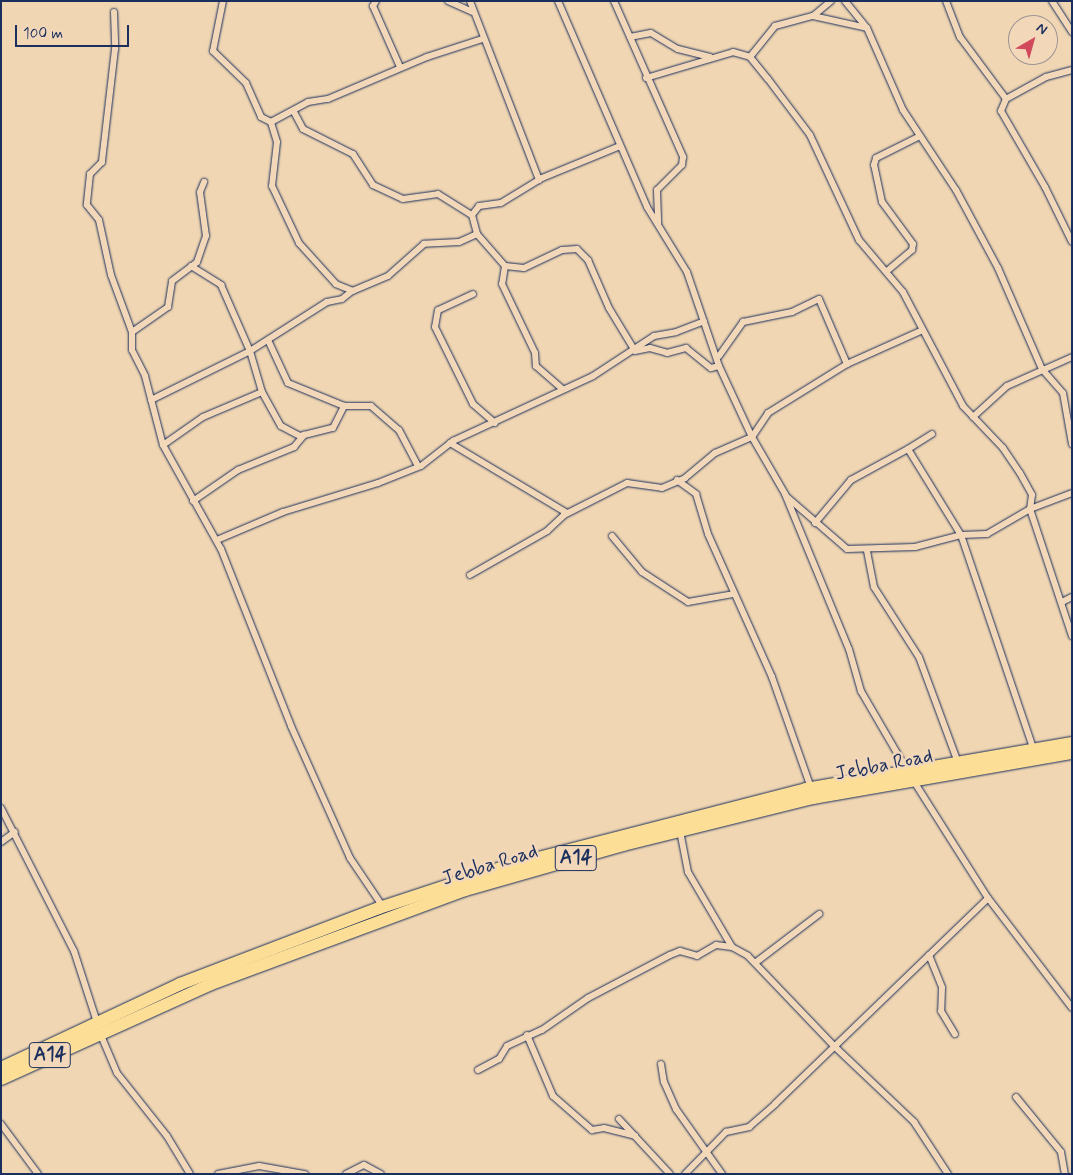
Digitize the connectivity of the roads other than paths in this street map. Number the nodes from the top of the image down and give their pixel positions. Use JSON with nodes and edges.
{"nodes":[{"id":1,"x":223,"y":1,"type":"edge"},
{"id":2,"x":376,"y":1,"type":"edge"},
{"id":3,"x":448,"y":1,"type":"edge"},
{"id":4,"x":470,"y":1,"type":"edge"},
{"id":5,"x":558,"y":1,"type":"edge"},
{"id":6,"x":614,"y":1,"type":"edge"},
{"id":7,"x":831,"y":1,"type":"edge"},
{"id":8,"x":846,"y":1,"type":"edge"},
{"id":9,"x":946,"y":1,"type":"edge"},
{"id":10,"x":1052,"y":1,"type":"edge"},
{"id":11,"x":114,"y":12,"type":"dead end"},
{"id":12,"x":473,"y":12,"type":"junction"},
{"id":13,"x":813,"y":16,"type":"junction"},
{"id":14,"x":1071,"y":27,"type":"edge"},
{"id":15,"x":867,"y":28,"type":"junction"},
{"id":16,"x":630,"y":37,"type":"junction"},
{"id":17,"x":482,"y":39,"type":"junction"},
{"id":18,"x":750,"y":57,"type":"junction"},
{"id":19,"x":711,"y":58,"type":"junction"},
{"id":20,"x":400,"y":67,"type":"junction"},
{"id":21,"x":1072,"y":70,"type":"edge"},
{"id":22,"x":646,"y":78,"type":"junction"},
{"id":23,"x":1006,"y":99,"type":"junction"},
{"id":24,"x":294,"y":112,"type":"junction"},
{"id":25,"x":271,"y":122,"type":"junction"},
{"id":26,"x":920,"y":136,"type":"junction"},
{"id":27,"x":620,"y":146,"type":"junction"},
{"id":28,"x":539,"y":180,"type":"junction"},
{"id":29,"x":204,"y":182,"type":"dead end"},
{"id":30,"x":472,"y":215,"type":"junction"},
{"id":31,"x":658,"y":224,"type":"junction"},
{"id":32,"x":477,"y":234,"type":"junction"},
{"id":33,"x":1072,"y":242,"type":"edge"},
{"id":34,"x":191,"y":266,"type":"junction"},
{"id":35,"x":505,"y":266,"type":"junction"},
{"id":36,"x":887,"y":271,"type":"junction"},
{"id":37,"x":352,"y":291,"type":"junction"},
{"id":38,"x":473,"y":294,"type":"dead end"},
{"id":39,"x":704,"y":320,"type":"junction"},
{"id":40,"x":923,"y":330,"type":"junction"},
{"id":41,"x":132,"y":332,"type":"junction"},
{"id":42,"x":268,"y":340,"type":"junction"},
{"id":43,"x":250,"y":351,"type":"junction"},
{"id":44,"x":635,"y":351,"type":"junction"},
{"id":45,"x":718,"y":356,"type":"junction"},
{"id":46,"x":1072,"y":357,"type":"edge"},
{"id":47,"x":846,"y":364,"type":"junction"},
{"id":48,"x":720,"y":366,"type":"junction"},
{"id":49,"x":1042,"y":368,"type":"junction"},
{"id":50,"x":562,"y":389,"type":"junction"},
{"id":51,"x":262,"y":392,"type":"junction"},
{"id":52,"x":151,"y":400,"type":"junction"},
{"id":53,"x":344,"y":406,"type":"junction"},
{"id":54,"x":973,"y":417,"type":"junction"},
{"id":55,"x":495,"y":423,"type":"junction"},
{"id":56,"x":932,"y":434,"type":"dead end"},
{"id":57,"x":304,"y":435,"type":"junction"},
{"id":58,"x":752,"y":437,"type":"junction"},
{"id":59,"x":450,"y":443,"type":"junction"},
{"id":60,"x":1072,"y":444,"type":"edge"},
{"id":61,"x":163,"y":445,"type":"junction"},
{"id":62,"x":908,"y":449,"type":"junction"},
{"id":63,"x":418,"y":466,"type":"junction"},
{"id":64,"x":677,"y":480,"type":"junction"},
{"id":65,"x":1072,"y":493,"type":"edge"},
{"id":66,"x":785,"y":494,"type":"junction"},
{"id":67,"x":193,"y":501,"type":"junction"},
{"id":68,"x":1030,"y":509,"type":"junction"},
{"id":69,"x":567,"y":512,"type":"junction"},
{"id":70,"x":815,"y":523,"type":"junction"},
{"id":71,"x":961,"y":535,"type":"junction"},
{"id":72,"x":612,"y":536,"type":"dead end"},
{"id":73,"x":217,"y":540,"type":"junction"},
{"id":74,"x":866,"y":550,"type":"junction"},
{"id":75,"x":470,"y":575,"type":"dead end"},
{"id":76,"x":734,"y":594,"type":"junction"},
{"id":77,"x":1072,"y":597,"type":"edge"},
{"id":78,"x":1062,"y":602,"type":"junction"},
{"id":79,"x":1072,"y":636,"type":"edge"},
{"id":80,"x":1072,"y":743,"type":"edge"},
{"id":81,"x":1033,"y":748,"type":"junction"},
{"id":82,"x":1072,"y":753,"type":"edge"},
{"id":83,"x":957,"y":760,"type":"junction"},
{"id":84,"x":910,"y":774,"type":"junction"},
{"id":85,"x":811,"y":788,"type":"junction"},
{"id":86,"x":1,"y":808,"type":"edge"},
{"id":87,"x":680,"y":831,"type":"junction"},
{"id":88,"x":15,"y":832,"type":"junction"},
{"id":89,"x":1,"y":842,"type":"edge"},
{"id":90,"x":988,"y":898,"type":"junction"},
{"id":91,"x":383,"y":907,"type":"junction"},
{"id":92,"x":819,"y":914,"type":"dead end"},
{"id":93,"x":732,"y":947,"type":"junction"},
{"id":94,"x":929,"y":954,"type":"junction"},
{"id":95,"x":755,"y":963,"type":"junction"},
{"id":96,"x":1072,"y":1008,"type":"edge"},
{"id":97,"x":98,"y":1027,"type":"junction"},
{"id":98,"x":955,"y":1034,"type":"dead end"},
{"id":99,"x":526,"y":1036,"type":"junction"},
{"id":100,"x":833,"y":1045,"type":"junction"},
{"id":101,"x":661,"y":1064,"type":"dead end"},
{"id":102,"x":1,"y":1068,"type":"edge"},
{"id":103,"x":478,"y":1070,"type":"dead end"},
{"id":104,"x":1,"y":1079,"type":"edge"},
{"id":105,"x":1016,"y":1097,"type":"dead end"},
{"id":106,"x":619,"y":1119,"type":"dead end"},
{"id":107,"x":1,"y":1124,"type":"edge"},
{"id":108,"x":635,"y":1136,"type":"junction"},
{"id":109,"x":707,"y":1151,"type":"junction"},
{"id":110,"x":38,"y":1174,"type":"edge"},
{"id":111,"x":190,"y":1174,"type":"edge"},
{"id":112,"x":218,"y":1174,"type":"edge"},
{"id":113,"x":305,"y":1174,"type":"edge"},
{"id":114,"x":346,"y":1174,"type":"edge"},
{"id":115,"x":381,"y":1174,"type":"edge"},
{"id":116,"x":670,"y":1174,"type":"edge"},
{"id":117,"x":685,"y":1174,"type":"edge"},
{"id":118,"x":722,"y":1174,"type":"edge"},
{"id":119,"x":948,"y":1174,"type":"edge"},
{"id":120,"x":1066,"y":1174,"type":"edge"}],
"edges":[{"from":1,"to":25,"type":"street"},
{"from":2,"to":20,"type":"street"},
{"from":3,"to":12,"type":"street"},
{"from":4,"to":12,"type":"street"},
{"from":5,"to":27,"type":"street"},
{"from":6,"to":16,"type":"street"},
{"from":7,"to":13,"type":"street"},
{"from":8,"to":15,"type":"street"},
{"from":9,"to":23,"type":"street"},
{"from":10,"to":14,"type":"street"},
{"from":11,"to":41,"type":"street"},
{"from":12,"to":17,"type":"street"},
{"from":13,"to":15,"type":"street"},
{"from":13,"to":18,"type":"street"},
{"from":15,"to":26,"type":"street"},
{"from":16,"to":19,"type":"street"},
{"from":16,"to":22,"type":"street"},
{"from":17,"to":20,"type":"street"},
{"from":17,"to":28,"type":"street"},
{"from":18,"to":19,"type":"street"},
{"from":18,"to":36,"type":"street"},
{"from":19,"to":22,"type":"street"},
{"from":20,"to":24,"type":"street"},
{"from":21,"to":23,"type":"street"},
{"from":22,"to":31,"type":"street"},
{"from":23,"to":33,"type":"street"},
{"from":24,"to":25,"type":"street"},
{"from":24,"to":30,"type":"street"},
{"from":25,"to":37,"type":"street"},
{"from":26,"to":36,"type":"street"},
{"from":26,"to":49,"type":"street"},
{"from":27,"to":28,"type":"street"},
{"from":27,"to":31,"type":"street"},
{"from":28,"to":30,"type":"street"},
{"from":29,"to":34,"type":"street"},
{"from":30,"to":32,"type":"street"},
{"from":31,"to":39,"type":"street"},
{"from":32,"to":35,"type":"street"},
{"from":32,"to":37,"type":"street"},
{"from":34,"to":41,"type":"street"},
{"from":34,"to":43,"type":"street"},
{"from":35,"to":44,"type":"street"},
{"from":35,"to":50,"type":"street"},
{"from":36,"to":40,"type":"street"},
{"from":37,"to":42,"type":"street"},
{"from":38,"to":55,"type":"street"},
{"from":39,"to":44,"type":"street"},
{"from":39,"to":45,"type":"street"},
{"from":40,"to":47,"type":"street"},
{"from":40,"to":54,"type":"street"},
{"from":41,"to":52,"type":"street"},
{"from":42,"to":43,"type":"street"},
{"from":42,"to":53,"type":"street"},
{"from":43,"to":51,"type":"street"},
{"from":43,"to":52,"type":"street"},
{"from":44,"to":48,"type":"street"},
{"from":44,"to":50,"type":"street"},
{"from":45,"to":47,"type":"street"},
{"from":45,"to":48,"type":"street"},
{"from":46,"to":49,"type":"street"},
{"from":47,"to":58,"type":"street"},
{"from":48,"to":58,"type":"street"},
{"from":49,"to":54,"type":"street"},
{"from":49,"to":60,"type":"street"},
{"from":50,"to":55,"type":"street"},
{"from":51,"to":57,"type":"street"},
{"from":51,"to":61,"type":"street"},
{"from":52,"to":61,"type":"street"},
{"from":53,"to":57,"type":"street"},
{"from":53,"to":63,"type":"street"},
{"from":54,"to":68,"type":"street"},
{"from":55,"to":59,"type":"street"},
{"from":56,"to":62,"type":"street"},
{"from":57,"to":67,"type":"street"},
{"from":58,"to":64,"type":"street"},
{"from":58,"to":66,"type":"street"},
{"from":59,"to":63,"type":"street"},
{"from":59,"to":69,"type":"street"},
{"from":61,"to":67,"type":"street"},
{"from":62,"to":70,"type":"street"},
{"from":62,"to":71,"type":"street"},
{"from":63,"to":73,"type":"street"},
{"from":64,"to":69,"type":"street"},
{"from":64,"to":76,"type":"street"},
{"from":65,"to":68,"type":"street"},
{"from":66,"to":70,"type":"street"},
{"from":66,"to":84,"type":"street"},
{"from":67,"to":73,"type":"street"},
{"from":68,"to":71,"type":"street"},
{"from":68,"to":78,"type":"street"},
{"from":69,"to":75,"type":"street"},
{"from":70,"to":74,"type":"street"},
{"from":71,"to":74,"type":"street"},
{"from":71,"to":81,"type":"street"},
{"from":72,"to":76,"type":"street"},
{"from":73,"to":91,"type":"street"},
{"from":74,"to":83,"type":"street"},
{"from":76,"to":85,"type":"street"},
{"from":77,"to":78,"type":"street"},
{"from":78,"to":79,"type":"street"},
{"from":80,"to":81,"type":"highway"},
{"from":81,"to":83,"type":"highway"},
{"from":82,"to":84,"type":"highway","name":"Jebba Road","number":"A14"},
{"from":83,"to":84,"type":"highway"},
{"from":84,"to":85,"type":"highway"},
{"from":84,"to":87,"type":"highway","name":"Jebba Road","number":"A14"},
{"from":84,"to":90,"type":"street"},
{"from":85,"to":91,"type":"highway"},
{"from":86,"to":88,"type":"street"},
{"from":87,"to":93,"type":"street"},
{"from":87,"to":97,"type":"highway","name":"Jebba Road","number":"A14"},
{"from":88,"to":89,"type":"street"},
{"from":88,"to":97,"type":"street"},
{"from":90,"to":94,"type":"street"},
{"from":90,"to":96,"type":"street"},
{"from":91,"to":97,"type":"highway"},
{"from":92,"to":95,"type":"street"},
{"from":93,"to":95,"type":"street"},
{"from":93,"to":99,"type":"street"},
{"from":94,"to":98,"type":"street"},
{"from":94,"to":100,"type":"street"},
{"from":95,"to":100,"type":"street"},
{"from":97,"to":102,"type":"highway"},
{"from":97,"to":104,"type":"highway","name":"Jebba Road","number":"A14"},
{"from":97,"to":111,"type":"street"},
{"from":99,"to":103,"type":"street"},
{"from":99,"to":108,"type":"street"},
{"from":100,"to":109,"type":"street"},
{"from":100,"to":119,"type":"street"},
{"from":101,"to":109,"type":"street"},
{"from":105,"to":120,"type":"street"},
{"from":106,"to":108,"type":"street"},
{"from":107,"to":110,"type":"street"},
{"from":108,"to":116,"type":"street"},
{"from":109,"to":117,"type":"street"},
{"from":109,"to":118,"type":"street"},
{"from":112,"to":113,"type":"street"},
{"from":114,"to":115,"type":"street"}]}
